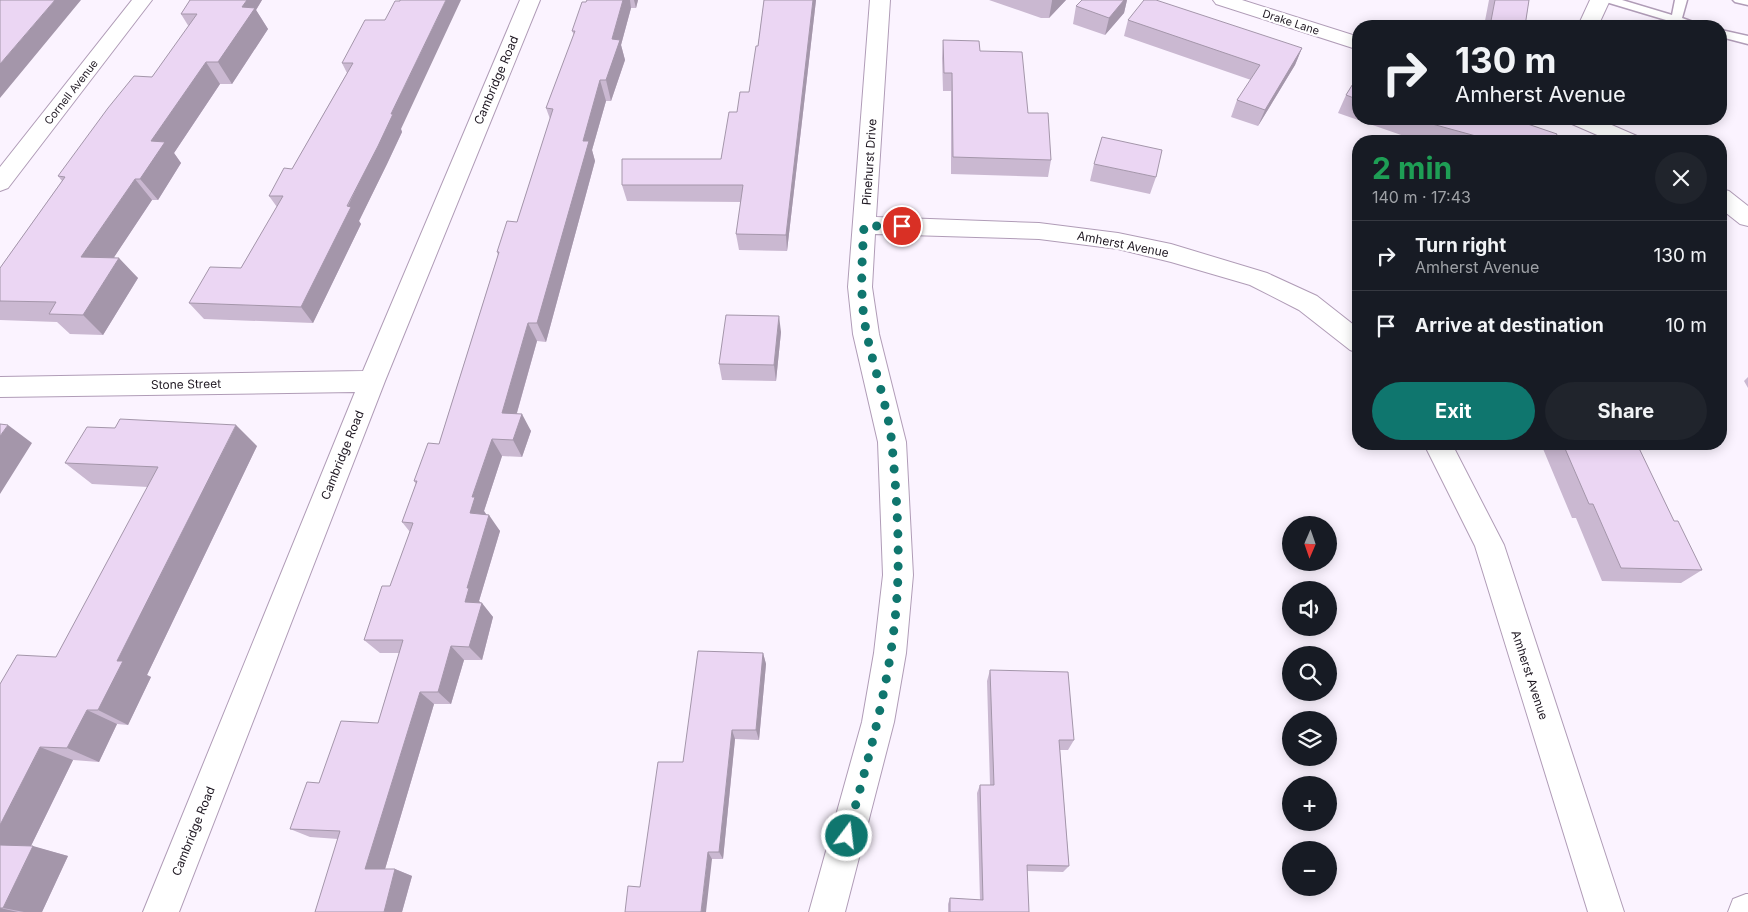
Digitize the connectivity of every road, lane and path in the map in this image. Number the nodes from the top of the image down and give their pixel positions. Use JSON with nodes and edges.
{"nodes":[{"id":1,"x":142,"y":0,"type":"edge"},
{"id":2,"x":530,"y":0,"type":"edge"},
{"id":3,"x":880,"y":0,"type":"edge"},
{"id":4,"x":1223,"y":0,"type":"edge"},
{"id":5,"x":1600,"y":0,"type":"edge"},
{"id":6,"x":1610,"y":0,"type":"edge"},
{"id":7,"x":1681,"y":0,"type":"edge"},
{"id":8,"x":1739,"y":0,"type":"edge"},
{"id":9,"x":1748,"y":2,"type":"edge"},
{"id":10,"x":1591,"y":20,"type":"edge"},
{"id":11,"x":1676,"y":20,"type":"joint"},
{"id":12,"x":1727,"y":35,"type":"edge"},
{"id":13,"x":1748,"y":40,"type":"edge"},
{"id":14,"x":1352,"y":42,"type":"edge"},
{"id":15,"x":1593,"y":125,"type":"edge"},
{"id":16,"x":1616,"y":135,"type":"edge"},
{"id":17,"x":0,"y":183,"type":"edge"},
{"id":18,"x":1727,"y":202,"type":"edge"},
{"id":19,"x":1748,"y":218,"type":"edge"},
{"id":20,"x":864,"y":226,"type":"junction"},
{"id":21,"x":1352,"y":338,"type":"edge"},
{"id":22,"x":372,"y":381,"type":"junction"},
{"id":23,"x":0,"y":386,"type":"edge"},
{"id":24,"x":1441,"y":450,"type":"edge"},
{"id":25,"x":161,"y":912,"type":"edge"},
{"id":26,"x":827,"y":912,"type":"edge"},
{"id":27,"x":1606,"y":912,"type":"edge"}],
"edges":[{"from":1,"to":17,"type":"street","name":"Cornell Avenue"},
{"from":2,"to":22,"type":"street","name":"Cambridge Road"},
{"from":3,"to":20,"type":"street","name":"Pinehurst Drive"},
{"from":4,"to":14,"type":"street","name":"Drake Lane"},
{"from":5,"to":10,"type":"street"},
{"from":6,"to":11,"type":"lane"},
{"from":7,"to":11,"type":"lane"},
{"from":8,"to":9,"type":"lane"},
{"from":12,"to":13,"type":"lane"},
{"from":15,"to":16,"type":"street"},
{"from":18,"to":19,"type":"street"},
{"from":20,"to":21,"type":"street","name":"Amherst Avenue"},
{"from":20,"to":26,"type":"street","name":"Pinehurst Drive"},
{"from":22,"to":23,"type":"street","name":"Stone Street"},
{"from":22,"to":25,"type":"street","name":"Cambridge Road"},
{"from":24,"to":27,"type":"street","name":"Amherst Avenue"}]}
